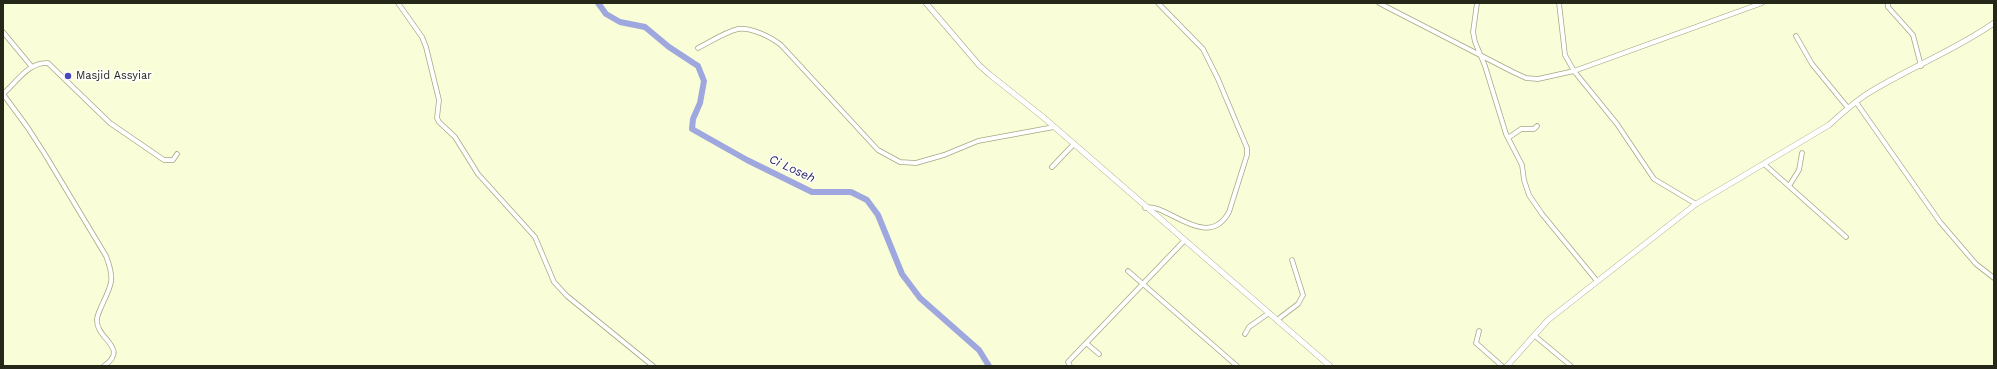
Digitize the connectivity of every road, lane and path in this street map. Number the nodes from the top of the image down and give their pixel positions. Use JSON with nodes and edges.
{"nodes":[{"id":1,"x":398,"y":3,"type":"edge"},
{"id":2,"x":926,"y":3,"type":"edge"},
{"id":3,"x":1158,"y":3,"type":"edge"},
{"id":4,"x":1379,"y":3,"type":"edge"},
{"id":5,"x":1477,"y":3,"type":"edge"},
{"id":6,"x":1559,"y":3,"type":"edge"},
{"id":7,"x":1762,"y":3,"type":"edge"},
{"id":8,"x":1888,"y":3,"type":"edge"},
{"id":9,"x":1994,"y":23,"type":"edge"},
{"id":10,"x":3,"y":32,"type":"edge"},
{"id":11,"x":1796,"y":36,"type":"dead end"},
{"id":12,"x":698,"y":48,"type":"dead end"},
{"id":13,"x":1480,"y":55,"type":"junction"},
{"id":14,"x":32,"y":66,"type":"junction"},
{"id":15,"x":1921,"y":66,"type":"junction"},
{"id":16,"x":1574,"y":71,"type":"junction"},
{"id":17,"x":3,"y":94,"type":"edge"},
{"id":18,"x":1856,"y":102,"type":"junction"},
{"id":19,"x":1848,"y":108,"type":"junction"},
{"id":20,"x":1537,"y":126,"type":"dead end"},
{"id":21,"x":1054,"y":127,"type":"junction"},
{"id":22,"x":1508,"y":138,"type":"junction"},
{"id":23,"x":1073,"y":145,"type":"junction"},
{"id":24,"x":1802,"y":153,"type":"dead end"},
{"id":25,"x":177,"y":154,"type":"dead end"},
{"id":26,"x":1764,"y":164,"type":"junction"},
{"id":27,"x":1052,"y":167,"type":"dead end"},
{"id":28,"x":1789,"y":186,"type":"junction"},
{"id":29,"x":1696,"y":204,"type":"junction"},
{"id":30,"x":1145,"y":208,"type":"junction"},
{"id":31,"x":1846,"y":237,"type":"dead end"},
{"id":32,"x":1184,"y":241,"type":"junction"},
{"id":33,"x":1292,"y":260,"type":"dead end"},
{"id":34,"x":1128,"y":271,"type":"dead end"},
{"id":35,"x":1994,"y":278,"type":"edge"},
{"id":36,"x":1597,"y":281,"type":"junction"},
{"id":37,"x":1142,"y":285,"type":"junction"},
{"id":38,"x":1269,"y":313,"type":"junction"},
{"id":39,"x":1277,"y":320,"type":"junction"},
{"id":40,"x":1479,"y":331,"type":"dead end"},
{"id":41,"x":1245,"y":334,"type":"dead end"},
{"id":42,"x":1535,"y":336,"type":"junction"},
{"id":43,"x":1086,"y":343,"type":"junction"},
{"id":44,"x":1099,"y":354,"type":"dead end"},
{"id":45,"x":1326,"y":365,"type":"edge"},
{"id":46,"x":104,"y":366,"type":"edge"},
{"id":47,"x":653,"y":366,"type":"edge"},
{"id":48,"x":1070,"y":366,"type":"edge"},
{"id":49,"x":1237,"y":366,"type":"edge"},
{"id":50,"x":1502,"y":366,"type":"edge"},
{"id":51,"x":1508,"y":366,"type":"edge"},
{"id":52,"x":1571,"y":366,"type":"edge"}],
"edges":[{"from":1,"to":47,"type":"street"},
{"from":2,"to":21,"type":"street"},
{"from":3,"to":30,"type":"street"},
{"from":4,"to":13,"type":"street"},
{"from":5,"to":13,"type":"street"},
{"from":6,"to":16,"type":"street"},
{"from":7,"to":16,"type":"street"},
{"from":8,"to":15,"type":"street"},
{"from":9,"to":15,"type":"street"},
{"from":10,"to":14,"type":"street"},
{"from":11,"to":19,"type":"street"},
{"from":12,"to":21,"type":"street"},
{"from":13,"to":16,"type":"street"},
{"from":13,"to":22,"type":"street"},
{"from":14,"to":17,"type":"street"},
{"from":14,"to":25,"type":"street"},
{"from":15,"to":18,"type":"street"},
{"from":16,"to":29,"type":"street"},
{"from":17,"to":46,"type":"street"},
{"from":18,"to":19,"type":"street"},
{"from":18,"to":35,"type":"street"},
{"from":19,"to":26,"type":"street"},
{"from":20,"to":22,"type":"street"},
{"from":21,"to":23,"type":"street"},
{"from":22,"to":36,"type":"street"},
{"from":23,"to":27,"type":"street"},
{"from":23,"to":30,"type":"street"},
{"from":24,"to":28,"type":"street"},
{"from":26,"to":28,"type":"street"},
{"from":26,"to":29,"type":"street"},
{"from":28,"to":31,"type":"street"},
{"from":29,"to":36,"type":"street"},
{"from":30,"to":32,"type":"street"},
{"from":32,"to":37,"type":"street"},
{"from":32,"to":38,"type":"street"},
{"from":33,"to":39,"type":"street"},
{"from":34,"to":37,"type":"street"},
{"from":36,"to":42,"type":"street"},
{"from":37,"to":43,"type":"street"},
{"from":37,"to":49,"type":"street"},
{"from":38,"to":39,"type":"street"},
{"from":38,"to":41,"type":"street"},
{"from":39,"to":45,"type":"street"},
{"from":40,"to":50,"type":"street"},
{"from":42,"to":51,"type":"street"},
{"from":42,"to":52,"type":"street"},
{"from":43,"to":44,"type":"street"},
{"from":43,"to":48,"type":"street"}]}
